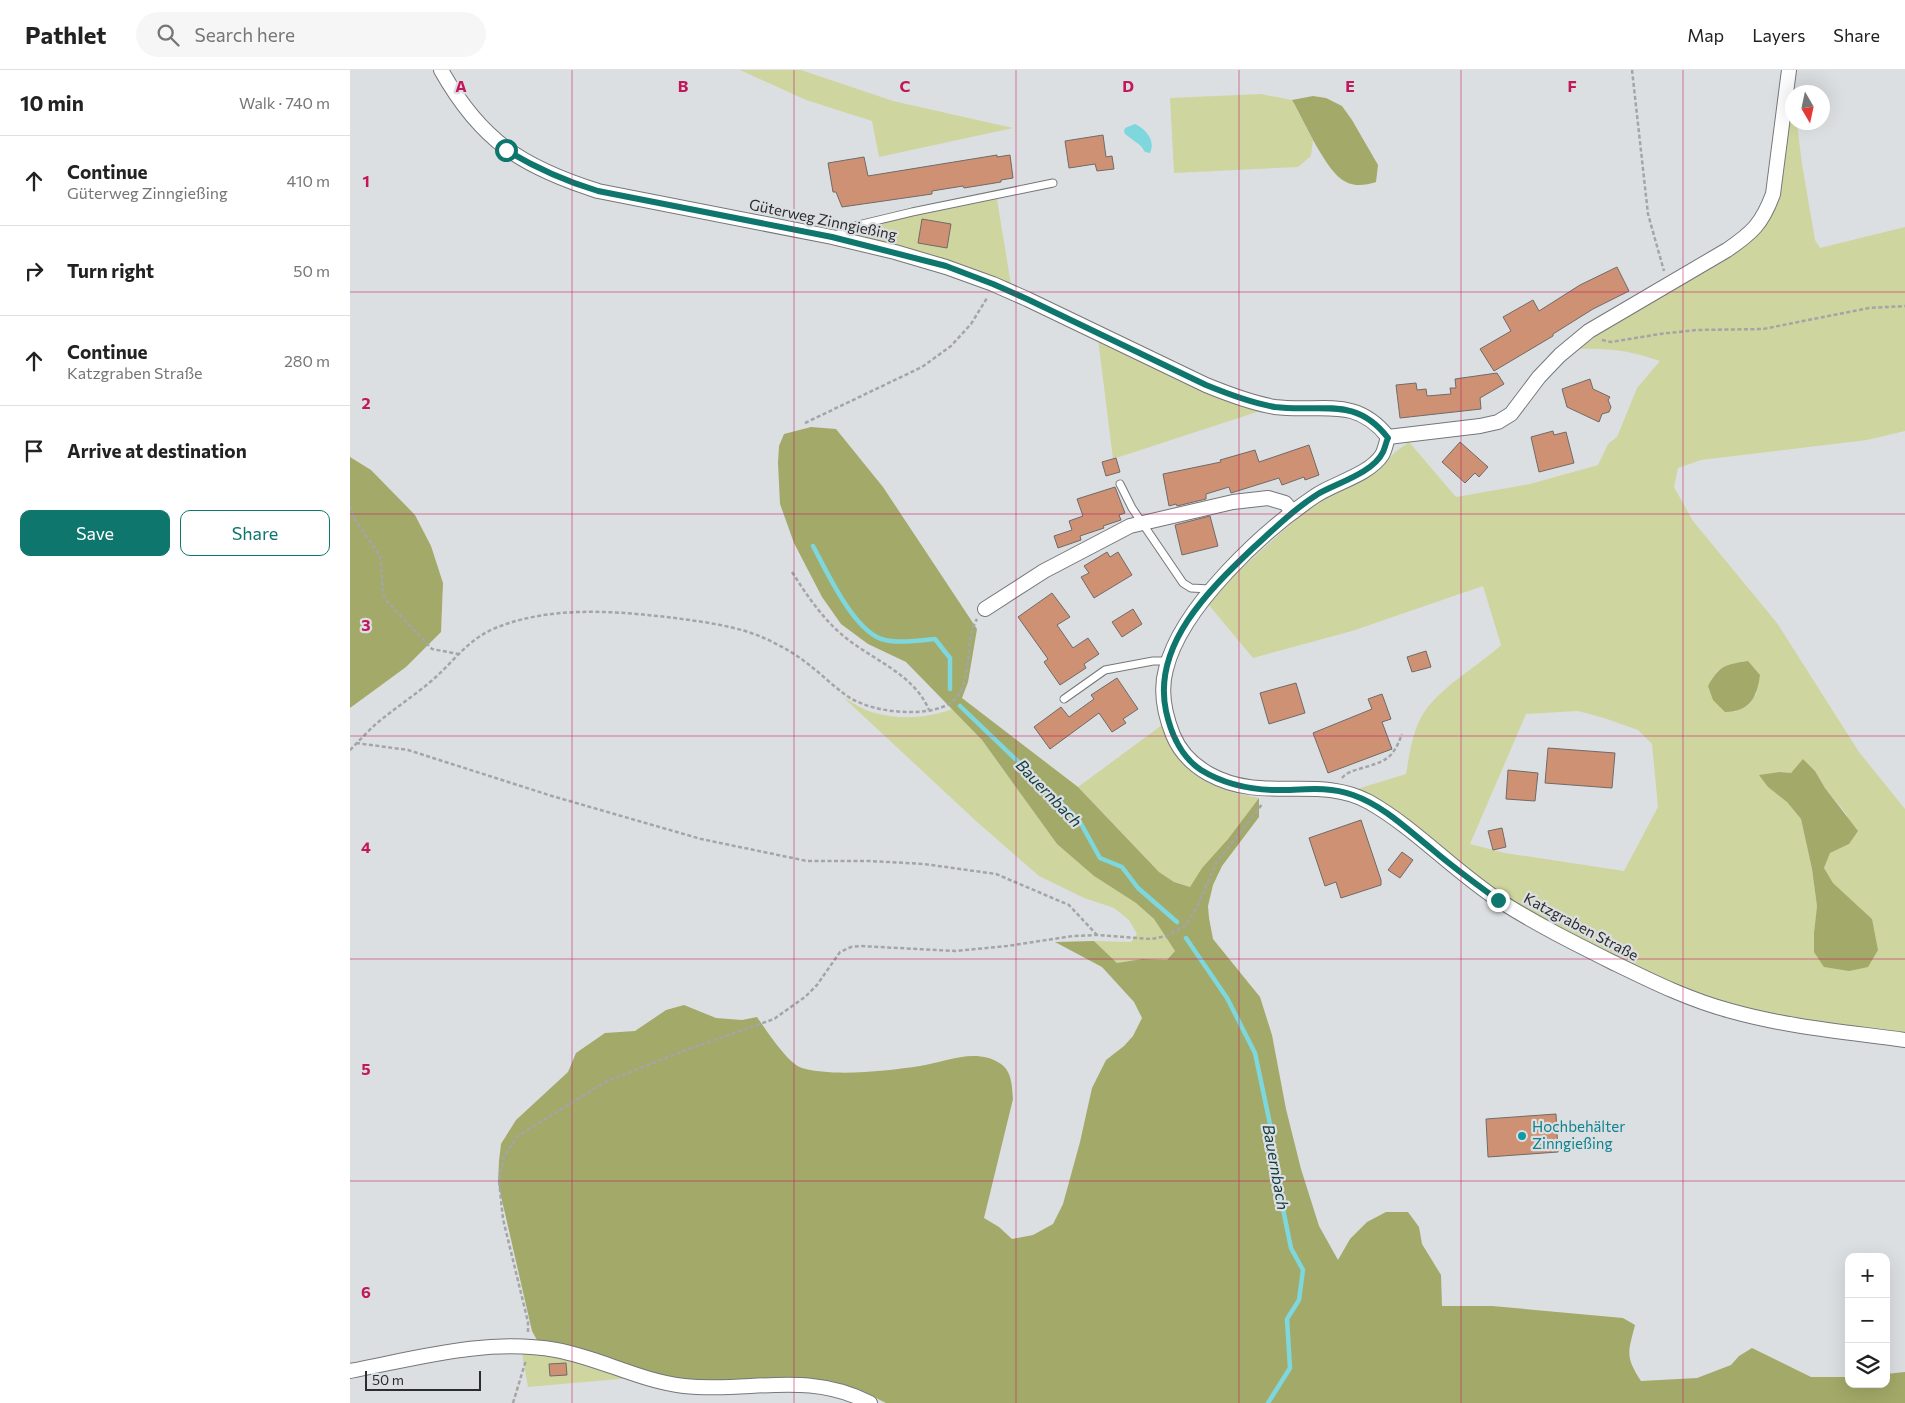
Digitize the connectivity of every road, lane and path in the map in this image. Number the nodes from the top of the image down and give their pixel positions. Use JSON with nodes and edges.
{"nodes":[{"id":1,"x":441,"y":70,"type":"edge"},
{"id":2,"x":1632,"y":70,"type":"edge"},
{"id":3,"x":1789,"y":70,"type":"edge"},
{"id":4,"x":1053,"y":183,"type":"dead end"},
{"id":5,"x":832,"y":237,"type":"junction"},
{"id":6,"x":993,"y":284,"type":"junction"},
{"id":7,"x":1668,"y":285,"type":"junction"},
{"id":8,"x":1905,"y":306,"type":"edge"},
{"id":9,"x":1589,"y":332,"type":"junction"},
{"id":10,"x":805,"y":423,"type":"dead end"},
{"id":11,"x":1388,"y":438,"type":"junction"},
{"id":12,"x":1120,"y":484,"type":"dead end"},
{"id":13,"x":350,"y":506,"type":"edge"},
{"id":14,"x":1293,"y":512,"type":"junction"},
{"id":15,"x":1142,"y":523,"type":"junction"},
{"id":16,"x":792,"y":572,"type":"dead end"},
{"id":17,"x":1213,"y":589,"type":"junction"},
{"id":18,"x":985,"y":609,"type":"joint"},
{"id":19,"x":458,"y":654,"type":"junction"},
{"id":20,"x":1168,"y":661,"type":"junction"},
{"id":21,"x":1064,"y":699,"type":"dead end"},
{"id":22,"x":929,"y":710,"type":"junction"},
{"id":23,"x":1402,"y":734,"type":"dead end"},
{"id":24,"x":356,"y":743,"type":"junction"},
{"id":25,"x":350,"y":750,"type":"edge"},
{"id":26,"x":1266,"y":790,"type":"junction"},
{"id":27,"x":1337,"y":790,"type":"junction"},
{"id":28,"x":1097,"y":935,"type":"junction"},
{"id":29,"x":1905,"y":1040,"type":"edge"},
{"id":30,"x":529,"y":1346,"type":"junction"},
{"id":31,"x":350,"y":1371,"type":"edge"},
{"id":32,"x":513,"y":1403,"type":"edge"},
{"id":33,"x":870,"y":1403,"type":"edge"}],
"edges":[{"from":1,"to":5,"type":"street","name":"Güterweg Zinngießing"},
{"from":2,"to":7,"type":"path"},
{"from":3,"to":7,"type":"street"},
{"from":4,"to":5,"type":"lane"},
{"from":5,"to":6,"type":"street","name":"Güterweg Zinngießing"},
{"from":6,"to":10,"type":"path"},
{"from":6,"to":11,"type":"street","name":"Güterweg Zinngießing"},
{"from":7,"to":9,"type":"street"},
{"from":8,"to":9,"type":"path"},
{"from":9,"to":11,"type":"street"},
{"from":11,"to":14,"type":"street","name":"Katzgraben Straße"},
{"from":12,"to":15,"type":"lane"},
{"from":13,"to":19,"type":"path"},
{"from":14,"to":15,"type":"street"},
{"from":14,"to":17,"type":"street","name":"Katzgraben Straße"},
{"from":15,"to":17,"type":"lane"},
{"from":15,"to":18,"type":"street"},
{"from":16,"to":22,"type":"path"},
{"from":17,"to":20,"type":"street","name":"Katzgraben Straße"},
{"from":18,"to":22,"type":"path"},
{"from":19,"to":22,"type":"path"},
{"from":19,"to":24,"type":"path"},
{"from":20,"to":21,"type":"lane"},
{"from":20,"to":26,"type":"street","name":"Katzgraben Straße"},
{"from":23,"to":27,"type":"path"},
{"from":24,"to":25,"type":"path"},
{"from":24,"to":28,"type":"path"},
{"from":26,"to":27,"type":"street","name":"Katzgraben Straße"},
{"from":26,"to":28,"type":"path"},
{"from":27,"to":29,"type":"street","name":"Katzgraben Straße"},
{"from":28,"to":30,"type":"path"},
{"from":30,"to":31,"type":"street"},
{"from":30,"to":32,"type":"path"},
{"from":30,"to":33,"type":"street"}]}
